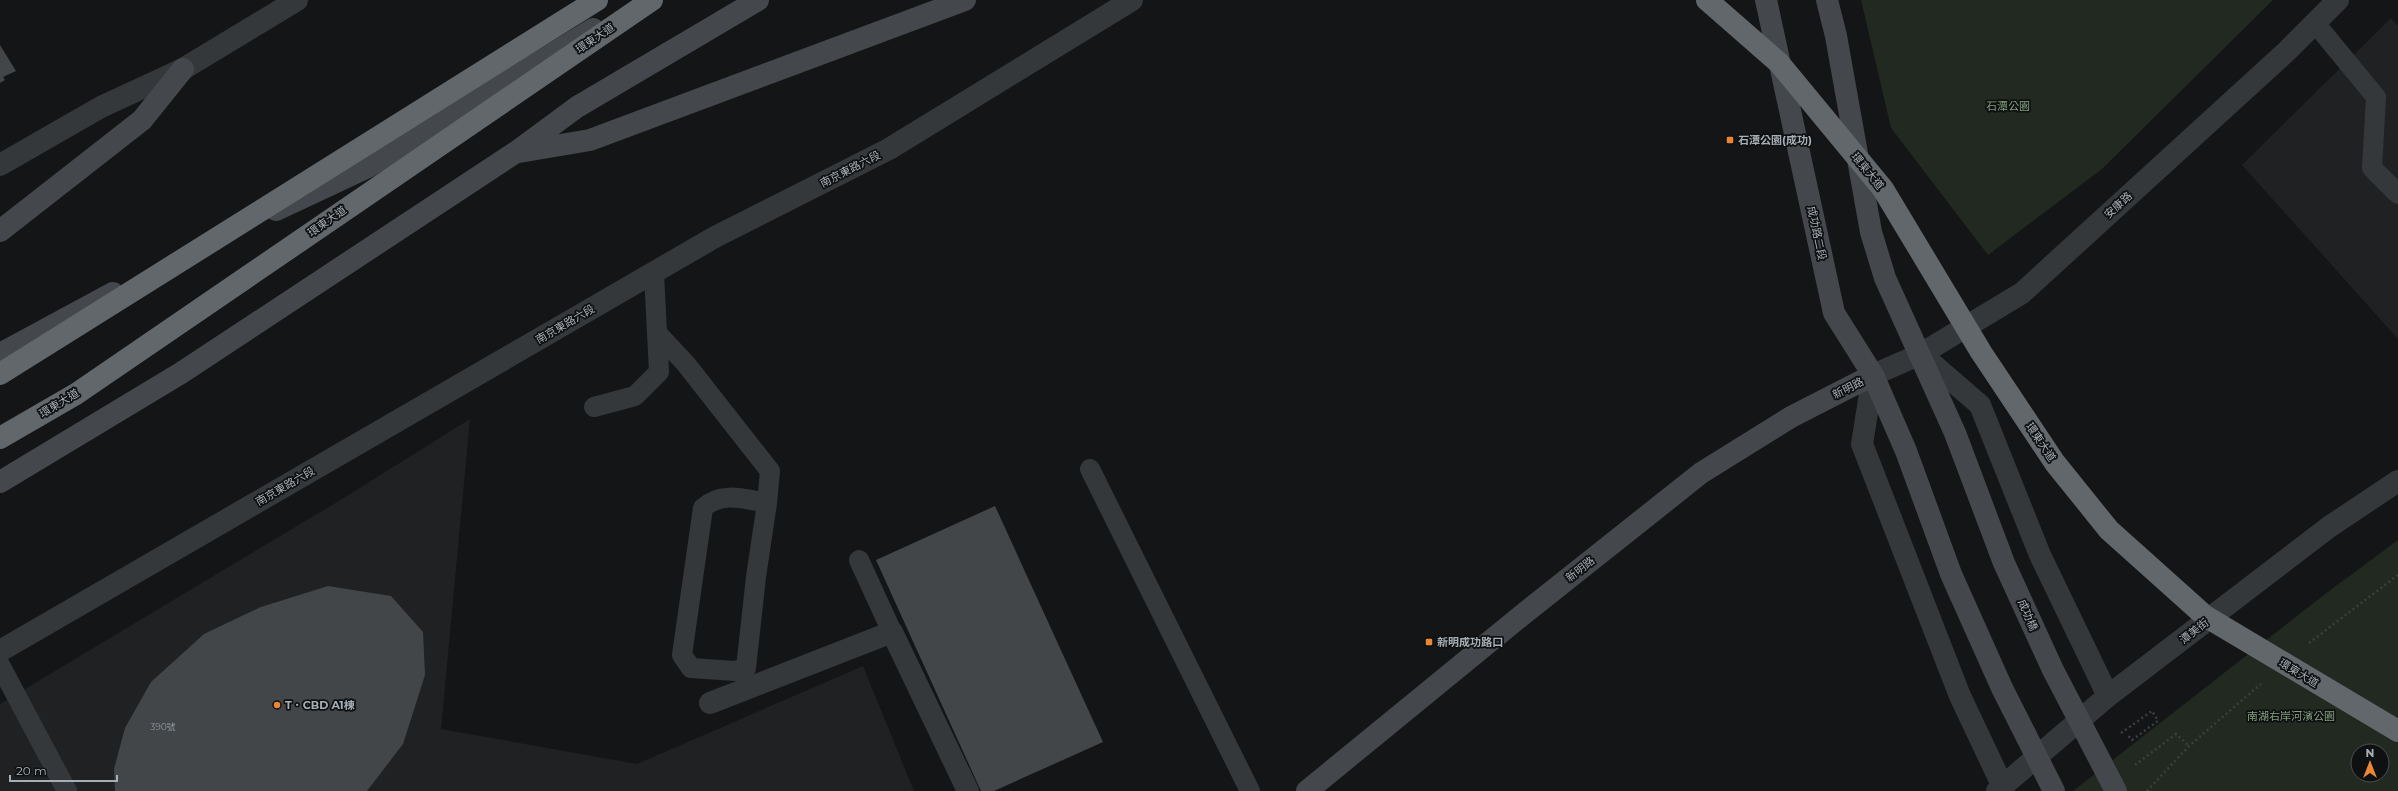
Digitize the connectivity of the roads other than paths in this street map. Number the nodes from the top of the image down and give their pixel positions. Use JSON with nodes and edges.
{"nodes":[{"id":1,"x":296,"y":0,"type":"edge"},
{"id":2,"x":597,"y":0,"type":"edge"},
{"id":3,"x":640,"y":0,"type":"edge"},
{"id":4,"x":652,"y":0,"type":"edge"},
{"id":5,"x":758,"y":0,"type":"edge"},
{"id":6,"x":965,"y":0,"type":"edge"},
{"id":7,"x":1132,"y":0,"type":"edge"},
{"id":8,"x":1707,"y":0,"type":"edge"},
{"id":9,"x":1713,"y":0,"type":"edge"},
{"id":10,"x":1766,"y":0,"type":"edge"},
{"id":11,"x":1827,"y":0,"type":"edge"},
{"id":12,"x":2338,"y":0,"type":"edge"},
{"id":13,"x":2315,"y":23,"type":"junction"},
{"id":14,"x":183,"y":69,"type":"junction"},
{"id":15,"x":516,"y":152,"type":"junction"},
{"id":16,"x":0,"y":165,"type":"edge"},
{"id":17,"x":2398,"y":194,"type":"edge"},
{"id":18,"x":0,"y":231,"type":"edge"},
{"id":19,"x":654,"y":273,"type":"junction"},
{"id":20,"x":657,"y":333,"type":"junction"},
{"id":21,"x":0,"y":354,"type":"edge"},
{"id":22,"x":1922,"y":354,"type":"junction"},
{"id":23,"x":0,"y":374,"type":"edge"},
{"id":24,"x":1874,"y":375,"type":"junction"},
{"id":25,"x":594,"y":407,"type":"dead end"},
{"id":26,"x":0,"y":438,"type":"edge"},
{"id":27,"x":1090,"y":469,"type":"dead end"},
{"id":28,"x":2398,"y":481,"type":"edge"},
{"id":29,"x":0,"y":482,"type":"edge"},
{"id":30,"x":767,"y":503,"type":"junction"},
{"id":31,"x":859,"y":560,"type":"dead end"},
{"id":32,"x":892,"y":632,"type":"junction"},
{"id":33,"x":0,"y":651,"type":"edge"},
{"id":34,"x":0,"y":665,"type":"edge"},
{"id":35,"x":2108,"y":696,"type":"junction"},
{"id":36,"x":710,"y":703,"type":"dead end"},
{"id":37,"x":2398,"y":729,"type":"edge"},
{"id":38,"x":2000,"y":789,"type":"edge"},
{"id":39,"x":68,"y":791,"type":"edge"},
{"id":40,"x":968,"y":791,"type":"edge"},
{"id":41,"x":1250,"y":791,"type":"edge"},
{"id":42,"x":1307,"y":791,"type":"edge"},
{"id":43,"x":2054,"y":791,"type":"edge"},
{"id":44,"x":2116,"y":791,"type":"edge"}],
"edges":[{"from":1,"to":14,"type":"street"},
{"from":2,"to":23,"type":"highway"},
{"from":3,"to":21,"type":"main road"},
{"from":4,"to":26,"type":"highway","name":"環東大道"},
{"from":5,"to":15,"type":"main road"},
{"from":6,"to":15,"type":"main road"},
{"from":7,"to":19,"type":"street","name":"南京東路六段"},
{"from":8,"to":37,"type":"highway","name":"環東大道"},
{"from":9,"to":37,"type":"highway","name":"環東大道"},
{"from":10,"to":24,"type":"main road","name":"成功路二段"},
{"from":11,"to":22,"type":"main road"},
{"from":12,"to":13,"type":"street","name":"安康路"},
{"from":13,"to":17,"type":"lane"},
{"from":13,"to":22,"type":"street","name":"安康路"},
{"from":14,"to":16,"type":"street"},
{"from":14,"to":18,"type":"main road"},
{"from":15,"to":29,"type":"main road"},
{"from":19,"to":20,"type":"lane"},
{"from":19,"to":33,"type":"street","name":"南京東路六段"},
{"from":20,"to":25,"type":"lane"},
{"from":20,"to":30,"type":"lane"},
{"from":22,"to":24,"type":"street","name":"安康路"},
{"from":22,"to":35,"type":"street"},
{"from":22,"to":44,"type":"main road","name":"成功橋"},
{"from":24,"to":38,"type":"street"},
{"from":24,"to":42,"type":"main road","name":"新明路"},
{"from":24,"to":43,"type":"main road","name":"成功路二段"},
{"from":27,"to":41,"type":"lane"},
{"from":28,"to":35,"type":"street","name":"潭美街"},
{"from":30,"to":30,"type":"lane"},
{"from":31,"to":32,"type":"lane"},
{"from":32,"to":36,"type":"street"},
{"from":32,"to":40,"type":"street"},
{"from":34,"to":39,"type":"lane"},
{"from":35,"to":38,"type":"street","name":"潭美街"}]}
